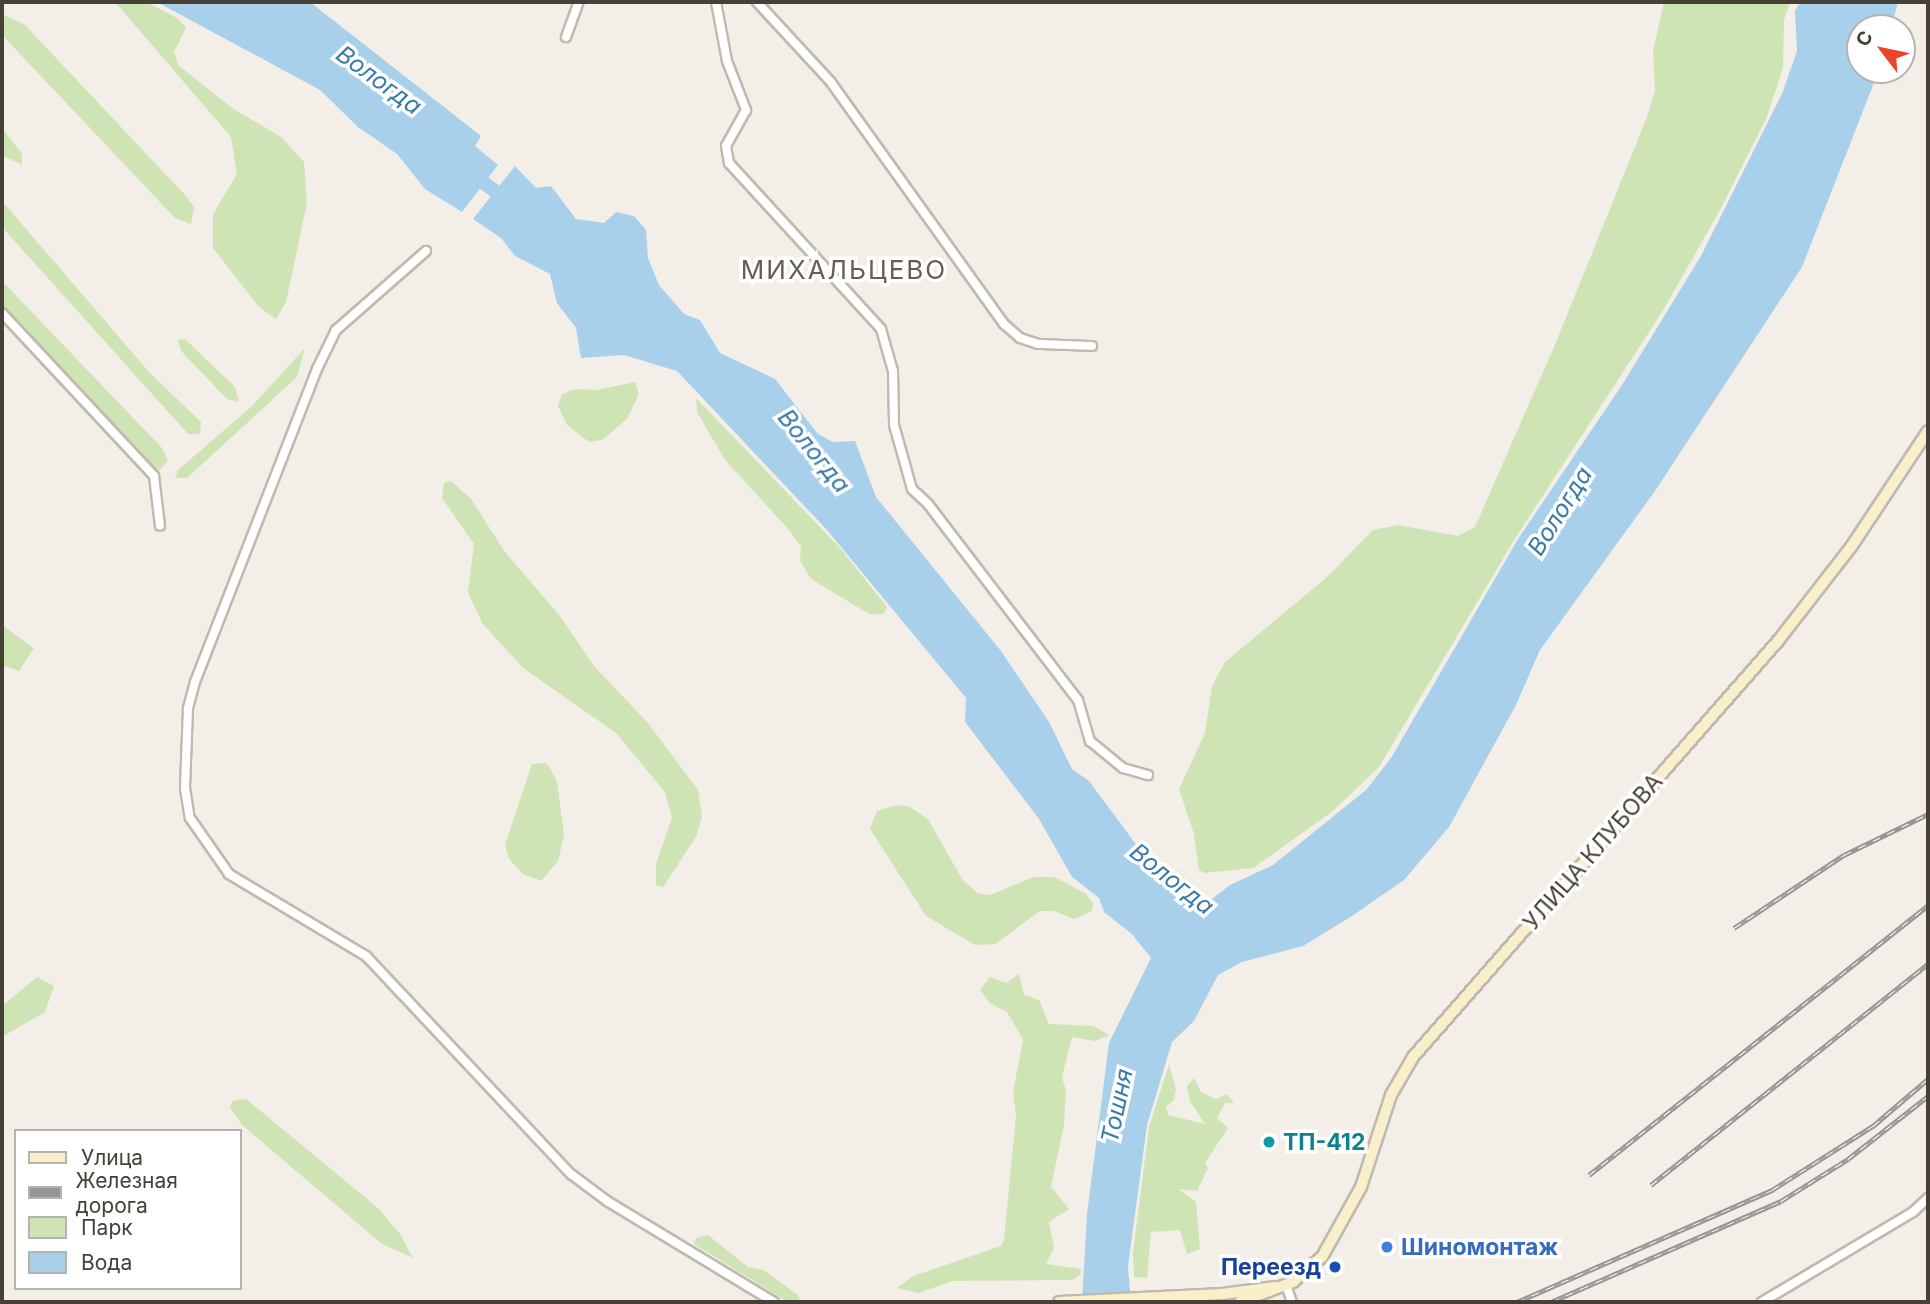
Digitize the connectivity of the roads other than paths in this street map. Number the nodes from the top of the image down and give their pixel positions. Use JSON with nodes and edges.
{"nodes":[{"id":1,"x":579,"y":2,"type":"edge"},
{"id":2,"x":716,"y":2,"type":"edge"},
{"id":3,"x":757,"y":2,"type":"edge"},
{"id":4,"x":566,"y":37,"type":"dead end"},
{"id":5,"x":426,"y":251,"type":"dead end"},
{"id":6,"x":2,"y":313,"type":"edge"},
{"id":7,"x":1092,"y":346,"type":"dead end"},
{"id":8,"x":1928,"y":431,"type":"edge"},
{"id":9,"x":160,"y":526,"type":"dead end"},
{"id":10,"x":1148,"y":775,"type":"dead end"},
{"id":11,"x":1928,"y":1198,"type":"edge"},
{"id":12,"x":1286,"y":1285,"type":"junction"},
{"id":13,"x":774,"y":1302,"type":"edge"},
{"id":14,"x":1059,"y":1302,"type":"edge"},
{"id":15,"x":1240,"y":1302,"type":"edge"},
{"id":16,"x":1292,"y":1302,"type":"edge"},
{"id":17,"x":1762,"y":1302,"type":"edge"}],
"edges":[{"from":1,"to":4,"type":"street"},
{"from":2,"to":10,"type":"street"},
{"from":3,"to":7,"type":"street"},
{"from":5,"to":13,"type":"street"},
{"from":6,"to":9,"type":"street"},
{"from":8,"to":12,"type":"main road","name":"УЛИЦА КЛУБОВА"},
{"from":11,"to":17,"type":"street"},
{"from":12,"to":14,"type":"main road"},
{"from":12,"to":15,"type":"main road","name":"УЛИЦА КЛУБОВА"},
{"from":12,"to":16,"type":"street"}]}
